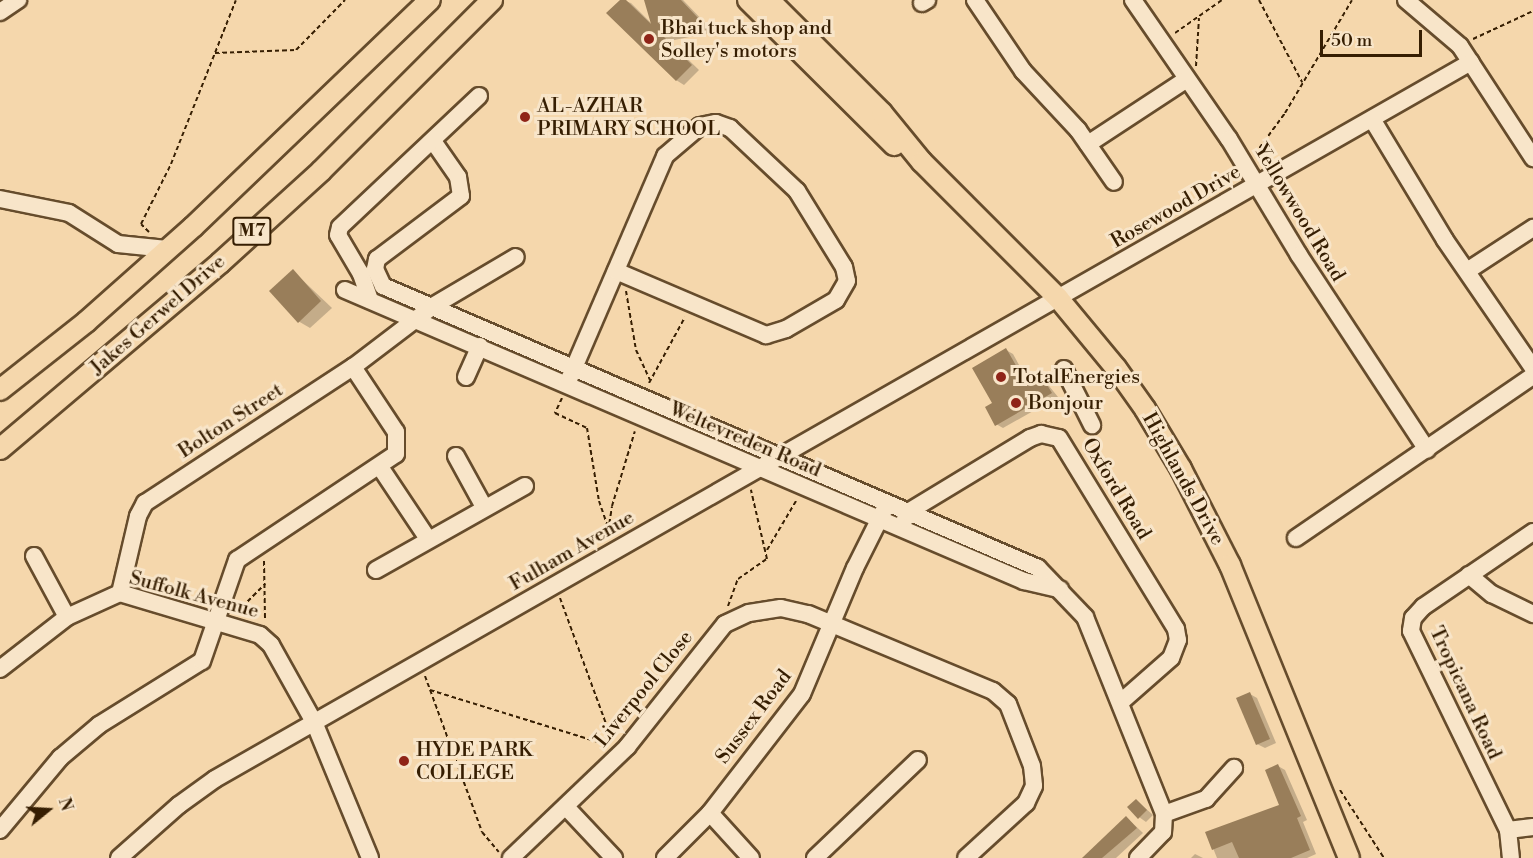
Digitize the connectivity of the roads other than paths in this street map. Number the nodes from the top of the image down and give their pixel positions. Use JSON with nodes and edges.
{"nodes":[{"id":1,"x":18,"y":0,"type":"edge"},
{"id":2,"x":430,"y":0,"type":"edge"},
{"id":3,"x":492,"y":0,"type":"edge"},
{"id":4,"x":975,"y":0,"type":"edge"},
{"id":5,"x":1133,"y":0,"type":"edge"},
{"id":6,"x":1406,"y":0,"type":"edge"},
{"id":7,"x":759,"y":2,"type":"edge"},
{"id":8,"x":0,"y":12,"type":"edge"},
{"id":9,"x":1471,"y":62,"type":"junction"},
{"id":10,"x":1187,"y":79,"type":"junction"},
{"id":11,"x":479,"y":96,"type":"dead end"},
{"id":12,"x":1372,"y":119,"type":"junction"},
{"id":13,"x":432,"y":141,"type":"junction"},
{"id":14,"x":1088,"y":144,"type":"junction"},
{"id":15,"x":1533,"y":158,"type":"edge"},
{"id":16,"x":1114,"y":182,"type":"dead end"},
{"id":17,"x":1257,"y":185,"type":"junction"},
{"id":18,"x":0,"y":199,"type":"edge"},
{"id":19,"x":1533,"y":228,"type":"edge"},
{"id":20,"x":167,"y":249,"type":"junction"},
{"id":21,"x":516,"y":257,"type":"dead end"},
{"id":22,"x":1467,"y":271,"type":"junction"},
{"id":23,"x":624,"y":274,"type":"junction"},
{"id":24,"x":345,"y":290,"type":"dead end"},
{"id":25,"x":1058,"y":298,"type":"junction"},
{"id":26,"x":370,"y":300,"type":"junction"},
{"id":27,"x":433,"y":306,"type":"junction"},
{"id":28,"x":417,"y":319,"type":"junction"},
{"id":29,"x":480,"y":346,"type":"junction"},
{"id":30,"x":353,"y":367,"type":"junction"},
{"id":31,"x":1533,"y":368,"type":"edge"},
{"id":32,"x":576,"y":369,"type":"junction"},
{"id":33,"x":1064,"y":369,"type":"dead end"},
{"id":34,"x":1533,"y":376,"type":"edge"},
{"id":35,"x":466,"y":377,"type":"dead end"},
{"id":36,"x":567,"y":384,"type":"junction"},
{"id":37,"x":0,"y":390,"type":"edge"},
{"id":38,"x":1092,"y":425,"type":"dead end"},
{"id":39,"x":0,"y":449,"type":"edge"},
{"id":40,"x":1426,"y":450,"type":"junction"},
{"id":41,"x":456,"y":456,"type":"dead end"},
{"id":42,"x":781,"y":456,"type":"junction"},
{"id":43,"x":380,"y":467,"type":"junction"},
{"id":44,"x":758,"y":469,"type":"junction"},
{"id":45,"x":525,"y":486,"type":"dead end"},
{"id":46,"x":887,"y":504,"type":"junction"},
{"id":47,"x":484,"y":507,"type":"junction"},
{"id":48,"x":908,"y":512,"type":"junction"},
{"id":49,"x":879,"y":520,"type":"junction"},
{"id":50,"x":900,"y":529,"type":"junction"},
{"id":51,"x":1533,"y":532,"type":"edge"},
{"id":52,"x":1296,"y":538,"type":"dead end"},
{"id":53,"x":428,"y":539,"type":"junction"},
{"id":54,"x":34,"y":556,"type":"dead end"},
{"id":55,"x":376,"y":570,"type":"dead end"},
{"id":56,"x":1469,"y":575,"type":"junction"},
{"id":57,"x":1060,"y":589,"type":"junction"},
{"id":58,"x":120,"y":593,"type":"junction"},
{"id":59,"x":1533,"y":614,"type":"edge"},
{"id":60,"x":67,"y":617,"type":"junction"},
{"id":61,"x":216,"y":620,"type":"junction"},
{"id":62,"x":834,"y":624,"type":"junction"},
{"id":63,"x":0,"y":669,"type":"edge"},
{"id":64,"x":1121,"y":702,"type":"junction"},
{"id":65,"x":314,"y":722,"type":"junction"},
{"id":66,"x":918,"y":760,"type":"dead end"},
{"id":67,"x":1234,"y":768,"type":"dead end"},
{"id":68,"x":567,"y":808,"type":"junction"},
{"id":69,"x":710,"y":813,"type":"junction"},
{"id":70,"x":1164,"y":814,"type":"junction"},
{"id":71,"x":1533,"y":827,"type":"edge"},
{"id":72,"x":0,"y":830,"type":"edge"},
{"id":73,"x":1508,"y":830,"type":"junction"},
{"id":74,"x":119,"y":858,"type":"edge"},
{"id":75,"x":370,"y":858,"type":"edge"},
{"id":76,"x":511,"y":858,"type":"edge"},
{"id":77,"x":614,"y":858,"type":"edge"},
{"id":78,"x":665,"y":858,"type":"edge"},
{"id":79,"x":751,"y":858,"type":"edge"},
{"id":80,"x":815,"y":858,"type":"edge"},
{"id":81,"x":966,"y":858,"type":"edge"},
{"id":82,"x":1138,"y":858,"type":"edge"},
{"id":83,"x":1349,"y":858,"type":"edge"},
{"id":84,"x":1511,"y":858,"type":"edge"}],
"edges":[{"from":1,"to":8,"type":"street"},
{"from":2,"to":20,"type":"main road","number":"M7"},
{"from":3,"to":39,"type":"main road","name":"Jakes Gerwel Drive","number":"M7"},
{"from":4,"to":14,"type":"street"},
{"from":5,"to":10,"type":"street","name":"Yellowwood Road"},
{"from":6,"to":9,"type":"street"},
{"from":7,"to":25,"type":"main road","name":"Highlands Drive"},
{"from":9,"to":12,"type":"street","name":"Rosewood Drive"},
{"from":9,"to":15,"type":"street"},
{"from":10,"to":14,"type":"street"},
{"from":10,"to":17,"type":"street","name":"Yellowwood Road"},
{"from":11,"to":13,"type":"street"},
{"from":12,"to":17,"type":"street","name":"Rosewood Drive"},
{"from":12,"to":22,"type":"street"},
{"from":13,"to":26,"type":"street"},
{"from":13,"to":27,"type":"street","name":"Weltevreden Road"},
{"from":14,"to":16,"type":"street"},
{"from":17,"to":25,"type":"street","name":"Rosewood Drive"},
{"from":17,"to":40,"type":"street","name":"Yellowwood Road"},
{"from":18,"to":20,"type":"street"},
{"from":19,"to":22,"type":"street"},
{"from":20,"to":37,"type":"main road","number":"M7"},
{"from":21,"to":27,"type":"street","name":"Bolton Street"},
{"from":22,"to":31,"type":"street"},
{"from":23,"to":23,"type":"street"},
{"from":23,"to":32,"type":"street"},
{"from":24,"to":26,"type":"street","name":"Weltevreden Road"},
{"from":25,"to":42,"type":"street","name":"Fulham Avenue"},
{"from":25,"to":83,"type":"main road","name":"Highlands Drive"},
{"from":26,"to":28,"type":"street","name":"Weltevreden Road"},
{"from":27,"to":28,"type":"street","name":"Bolton Street"},
{"from":27,"to":32,"type":"street","name":"Weltevreden Road"},
{"from":28,"to":29,"type":"street","name":"Weltevreden Road"},
{"from":28,"to":30,"type":"street","name":"Bolton Street"},
{"from":29,"to":35,"type":"street"},
{"from":29,"to":36,"type":"street","name":"Weltevreden Road"},
{"from":30,"to":43,"type":"street"},
{"from":30,"to":58,"type":"street","name":"Bolton Street"},
{"from":32,"to":36,"type":"street"},
{"from":32,"to":42,"type":"street","name":"Weltevreden Road"},
{"from":33,"to":38,"type":"street"},
{"from":34,"to":40,"type":"street"},
{"from":36,"to":44,"type":"street","name":"Weltevreden Road"},
{"from":40,"to":52,"type":"street"},
{"from":41,"to":47,"type":"street"},
{"from":42,"to":44,"type":"street","name":"Fulham Avenue"},
{"from":42,"to":46,"type":"street","name":"Weltevreden Road"},
{"from":43,"to":53,"type":"street"},
{"from":43,"to":61,"type":"street"},
{"from":44,"to":49,"type":"street","name":"Weltevreden Road"},
{"from":44,"to":65,"type":"street","name":"Fulham Avenue"},
{"from":45,"to":47,"type":"street"},
{"from":46,"to":48,"type":"street","name":"Weltevreden Road"},
{"from":46,"to":49,"type":"street","name":"Sussex Road"},
{"from":47,"to":53,"type":"street"},
{"from":48,"to":50,"type":"street"},
{"from":48,"to":57,"type":"street","name":"Weltevreden Road"},
{"from":48,"to":64,"type":"street","name":"Oxford Road"},
{"from":49,"to":50,"type":"street","name":"Weltevreden Road"},
{"from":49,"to":62,"type":"street","name":"Sussex Road"},
{"from":50,"to":57,"type":"street","name":"Weltevreden Road"},
{"from":51,"to":56,"type":"street","name":"Tropicana Road"},
{"from":53,"to":55,"type":"street"},
{"from":54,"to":60,"type":"street"},
{"from":56,"to":59,"type":"street"},
{"from":56,"to":73,"type":"street","name":"Tropicana Road"},
{"from":57,"to":64,"type":"street","name":"Weltevreden Road"},
{"from":58,"to":60,"type":"street","name":"Suffolk Avenue"},
{"from":58,"to":61,"type":"street","name":"Suffolk Avenue"},
{"from":60,"to":63,"type":"street","name":"Suffolk Avenue"},
{"from":61,"to":65,"type":"street","name":"Suffolk Avenue"},
{"from":61,"to":72,"type":"street"},
{"from":62,"to":68,"type":"street","name":"Liverpool Close"},
{"from":62,"to":69,"type":"street","name":"Sussex Road"},
{"from":62,"to":81,"type":"street"},
{"from":64,"to":70,"type":"street","name":"Weltevreden Road"},
{"from":65,"to":74,"type":"street","name":"Fulham Avenue"},
{"from":65,"to":75,"type":"street","name":"Suffolk Avenue"},
{"from":66,"to":80,"type":"street"},
{"from":67,"to":70,"type":"street"},
{"from":68,"to":76,"type":"street","name":"Liverpool Close"},
{"from":68,"to":77,"type":"street"},
{"from":69,"to":78,"type":"street","name":"Sussex Road"},
{"from":69,"to":79,"type":"street"},
{"from":70,"to":82,"type":"street"},
{"from":71,"to":73,"type":"street"},
{"from":73,"to":84,"type":"street"}]}
